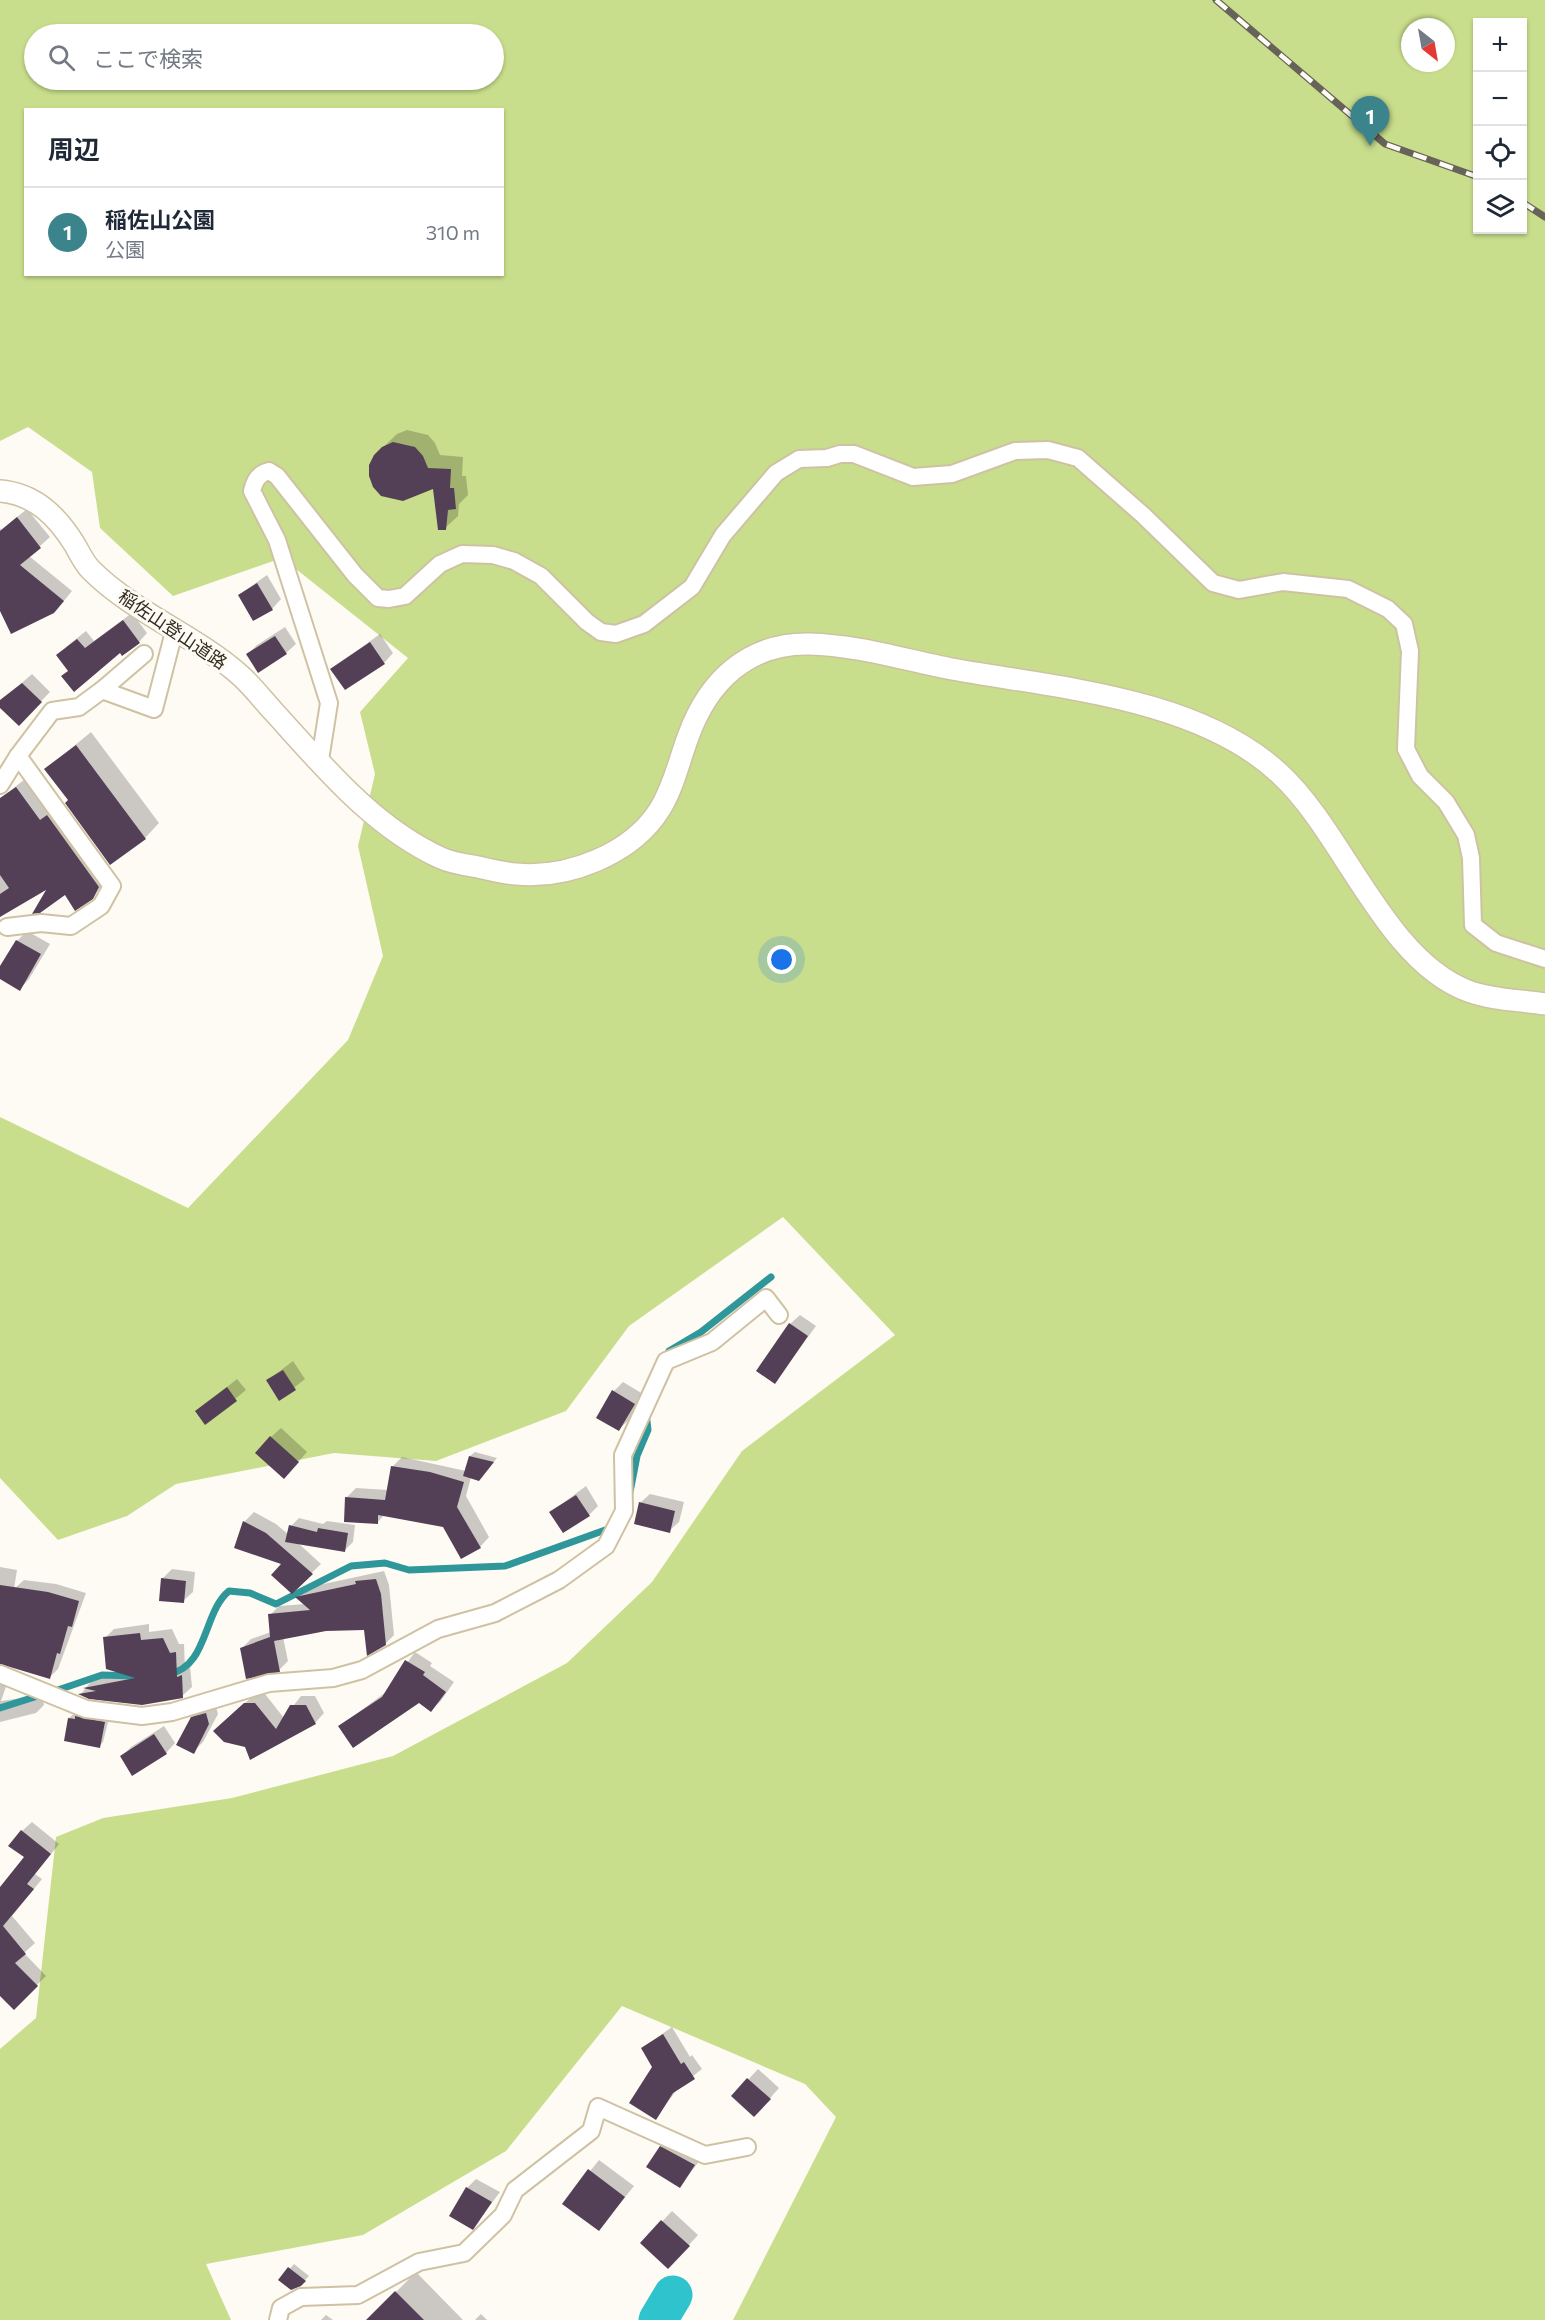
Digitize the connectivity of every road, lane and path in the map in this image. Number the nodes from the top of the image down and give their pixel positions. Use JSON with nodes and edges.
{"nodes":[{"id":1,"x":0,"y":491,"type":"edge"},
{"id":2,"x":176,"y":628,"type":"junction"},
{"id":3,"x":144,"y":654,"type":"dead end"},
{"id":4,"x":102,"y":690,"type":"junction"},
{"id":5,"x":18,"y":756,"type":"junction"},
{"id":6,"x":320,"y":760,"type":"junction"},
{"id":7,"x":0,"y":785,"type":"edge"},
{"id":8,"x":7,"y":927,"type":"dead end"},
{"id":9,"x":1545,"y":959,"type":"edge"},
{"id":10,"x":1545,"y":1004,"type":"edge"},
{"id":11,"x":779,"y":1315,"type":"dead end"},
{"id":12,"x":0,"y":1674,"type":"edge"},
{"id":13,"x":747,"y":2147,"type":"dead end"},
{"id":14,"x":278,"y":2320,"type":"edge"}],
"edges":[{"from":1,"to":2,"type":"street","name":"稲佐山登山道路"},
{"from":2,"to":4,"type":"street"},
{"from":2,"to":6,"type":"street","name":"稲佐山登山道路"},
{"from":3,"to":4,"type":"street"},
{"from":4,"to":5,"type":"street"},
{"from":5,"to":7,"type":"street"},
{"from":5,"to":8,"type":"street"},
{"from":6,"to":9,"type":"street"},
{"from":6,"to":10,"type":"street","name":"稲佐山登山道路"},
{"from":11,"to":12,"type":"street"},
{"from":13,"to":14,"type":"street"}]}
